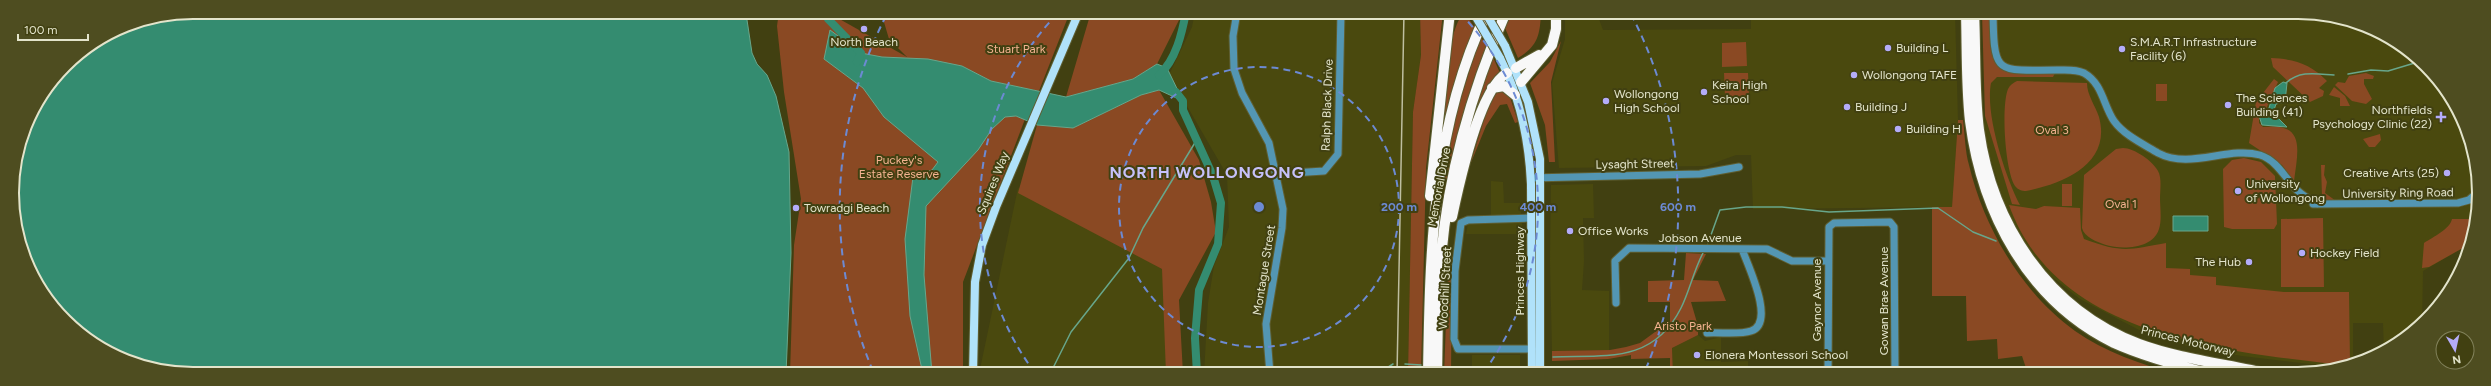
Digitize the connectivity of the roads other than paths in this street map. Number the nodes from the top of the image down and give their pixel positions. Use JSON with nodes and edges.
{"nodes":[{"id":1,"x":1076,"y":19,"type":"edge"},
{"id":2,"x":1236,"y":19,"type":"edge"},
{"id":3,"x":1341,"y":19,"type":"edge"},
{"id":4,"x":1449,"y":19,"type":"edge"},
{"id":5,"x":1454,"y":19,"type":"edge"},
{"id":6,"x":1477,"y":19,"type":"edge"},
{"id":7,"x":1484,"y":19,"type":"edge"},
{"id":8,"x":1490,"y":19,"type":"edge"},
{"id":9,"x":1503,"y":19,"type":"edge"},
{"id":10,"x":1550,"y":19,"type":"edge"},
{"id":11,"x":1556,"y":19,"type":"edge"},
{"id":12,"x":1966,"y":19,"type":"edge"},
{"id":13,"x":1974,"y":19,"type":"edge"},
{"id":14,"x":1993,"y":19,"type":"edge"},
{"id":15,"x":1447,"y":39,"type":"junction"},
{"id":16,"x":1512,"y":70,"type":"junction"},
{"id":17,"x":1522,"y":82,"type":"junction"},
{"id":18,"x":1492,"y":88,"type":"junction"},
{"id":19,"x":1515,"y":95,"type":"junction"},
{"id":20,"x":1739,"y":167,"type":"dead end"},
{"id":21,"x":1277,"y":174,"type":"junction"},
{"id":22,"x":1541,"y":177,"type":"junction"},
{"id":23,"x":1531,"y":178,"type":"junction"},
{"id":24,"x":2472,"y":197,"type":"edge"},
{"id":25,"x":1531,"y":222,"type":"junction"},
{"id":26,"x":1894,"y":227,"type":"joint"},
{"id":27,"x":1542,"y":228,"type":"junction"},
{"id":28,"x":1742,"y":249,"type":"junction"},
{"id":29,"x":1828,"y":261,"type":"junction"},
{"id":30,"x":1616,"y":303,"type":"dead end"},
{"id":31,"x":1428,"y":312,"type":"junction"},
{"id":32,"x":1439,"y":322,"type":"junction"},
{"id":33,"x":1707,"y":333,"type":"dead end"},
{"id":34,"x":2113,"y":342,"type":"junction"},
{"id":35,"x":1532,"y":349,"type":"junction"},
{"id":36,"x":973,"y":367,"type":"edge"},
{"id":37,"x":1269,"y":367,"type":"edge"},
{"id":38,"x":1428,"y":367,"type":"edge"},
{"id":39,"x":1437,"y":367,"type":"edge"},
{"id":40,"x":1532,"y":367,"type":"edge"},
{"id":41,"x":1540,"y":367,"type":"edge"},
{"id":42,"x":1828,"y":367,"type":"edge"},
{"id":43,"x":1895,"y":367,"type":"edge"},
{"id":44,"x":2175,"y":367,"type":"edge"},
{"id":45,"x":2188,"y":367,"type":"edge"},
{"id":46,"x":2238,"y":367,"type":"edge"}],
"edges":[{"from":1,"to":36,"type":"main road","name":"Squires Way"},
{"from":2,"to":21,"type":"street","name":"Montague Street"},
{"from":3,"to":21,"type":"street","name":"Ralph Black Drive"},
{"from":4,"to":15,"type":"highway"},
{"from":5,"to":15,"type":"highway"},
{"from":6,"to":16,"type":"main road","name":"Princes Highway","bridge":true},
{"from":7,"to":31,"type":"highway","name":"Memorial Drive"},
{"from":8,"to":16,"type":"main road","name":"Princes Highway","bridge":true},
{"from":9,"to":32,"type":"highway","name":"Memorial Drive"},
{"from":10,"to":16,"type":"highway"},
{"from":11,"to":17,"type":"highway"},
{"from":12,"to":34,"type":"highway","name":"Princes Motorway"},
{"from":13,"to":46,"type":"highway","name":"Princes Motorway"},
{"from":14,"to":24,"type":"street","name":"University Ring Road"},
{"from":15,"to":31,"type":"highway"},
{"from":16,"to":17,"type":"main road","name":"Princes Highway"},
{"from":16,"to":18,"type":"highway"},
{"from":16,"to":19,"type":"main road","name":"Princes Highway"},
{"from":17,"to":22,"type":"main road","name":"Princes Highway"},
{"from":18,"to":19,"type":"highway"},
{"from":18,"to":32,"type":"highway"},
{"from":19,"to":23,"type":"main road","name":"Princes Highway"},
{"from":20,"to":22,"type":"street","name":"Lysaght Street"},
{"from":21,"to":37,"type":"street","name":"Montague Street"},
{"from":22,"to":23,"type":"street","name":"Lysaght Street"},
{"from":22,"to":27,"type":"main road","name":"Princes Highway"},
{"from":23,"to":25,"type":"main road","name":"Princes Highway"},
{"from":25,"to":27,"type":"main road"},
{"from":25,"to":35,"type":"main road","name":"Princes Highway"},
{"from":25,"to":35,"type":"street","name":"Woodhill Street"},
{"from":26,"to":29,"type":"street","name":"Gaynor Avenue"},
{"from":26,"to":43,"type":"street","name":"Gowan Brae Avenue"},
{"from":27,"to":41,"type":"main road","name":"Princes Highway"},
{"from":28,"to":29,"type":"street","name":"Jobson Avenue"},
{"from":28,"to":30,"type":"street","name":"Jobson Avenue"},
{"from":28,"to":33,"type":"street"},
{"from":29,"to":42,"type":"street","name":"Gaynor Avenue"},
{"from":31,"to":38,"type":"highway","name":"Memorial Drive"},
{"from":32,"to":39,"type":"highway","name":"Memorial Drive"},
{"from":34,"to":44,"type":"highway"},
{"from":34,"to":45,"type":"highway","name":"Princes Motorway"},
{"from":35,"to":40,"type":"main road","name":"Princes Highway"}]}
